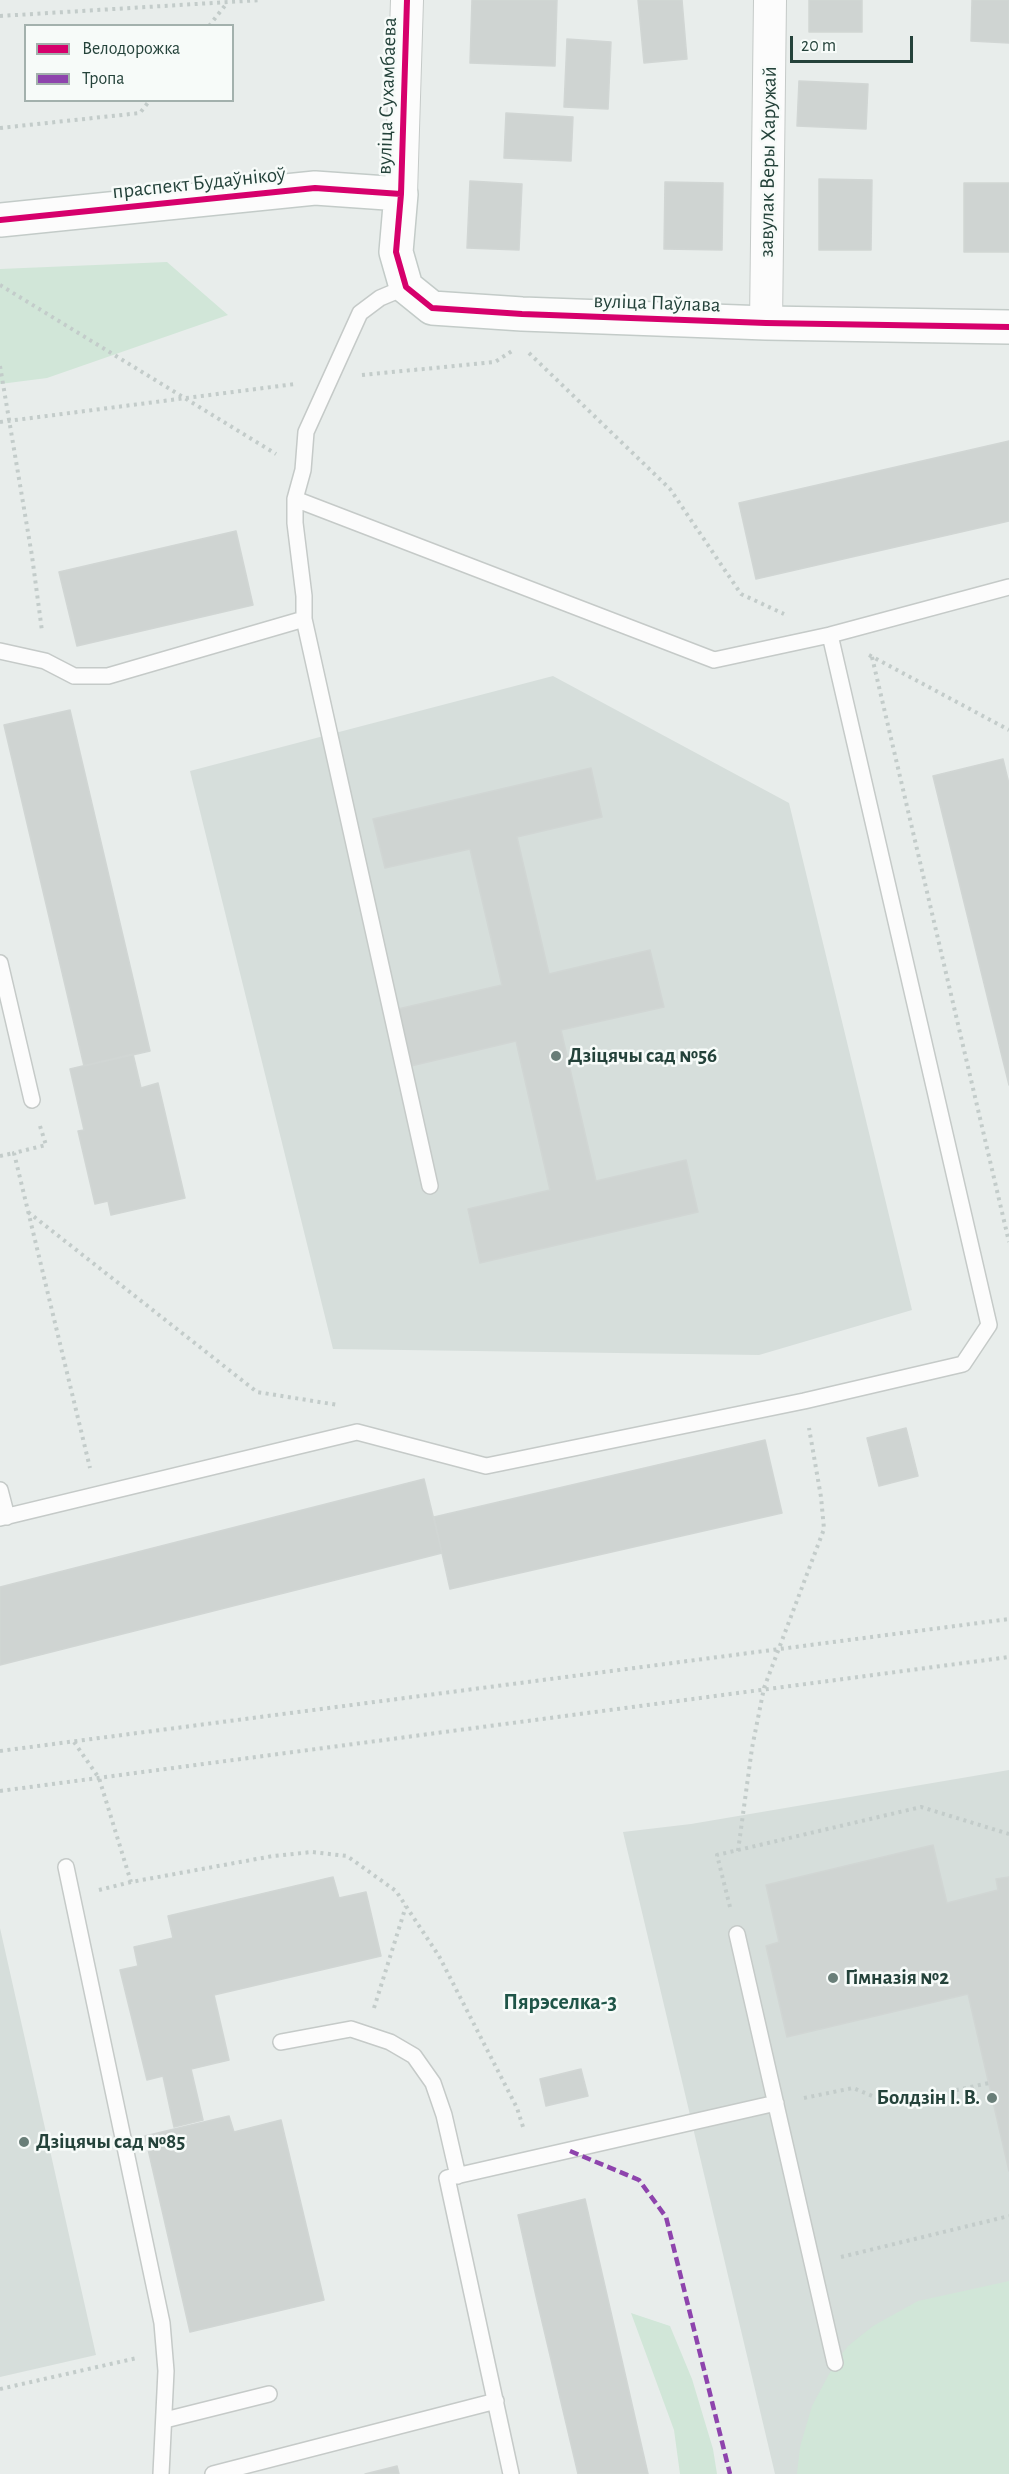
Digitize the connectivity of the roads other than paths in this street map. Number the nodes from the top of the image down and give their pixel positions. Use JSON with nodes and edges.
{"nodes":[{"id":1,"x":406,"y":0,"type":"edge"},
{"id":2,"x":770,"y":0,"type":"edge"},
{"id":3,"x":401,"y":194,"type":"junction"},
{"id":4,"x":0,"y":220,"type":"edge"},
{"id":5,"x":406,"y":287,"type":"junction"},
{"id":6,"x":765,"y":323,"type":"junction"},
{"id":7,"x":1009,"y":327,"type":"edge"},
{"id":8,"x":295,"y":499,"type":"junction"},
{"id":9,"x":1009,"y":587,"type":"edge"},
{"id":10,"x":304,"y":619,"type":"junction"},
{"id":11,"x":830,"y":635,"type":"junction"},
{"id":12,"x":0,"y":651,"type":"edge"},
{"id":13,"x":0,"y":963,"type":"edge"},
{"id":14,"x":32,"y":1100,"type":"road end"},
{"id":15,"x":430,"y":1186,"type":"dead end"},
{"id":16,"x":0,"y":1490,"type":"edge"},
{"id":17,"x":3,"y":1517,"type":"edge"},
{"id":18,"x":66,"y":1867,"type":"dead end"},
{"id":19,"x":737,"y":1934,"type":"road end"},
{"id":20,"x":281,"y":2042,"type":"dead end"},
{"id":21,"x":776,"y":2103,"type":"junction"},
{"id":22,"x":458,"y":2176,"type":"junction"},
{"id":23,"x":835,"y":2363,"type":"dead end"},
{"id":24,"x":269,"y":2394,"type":"dead end"},
{"id":25,"x":496,"y":2401,"type":"junction"},
{"id":26,"x":165,"y":2420,"type":"junction"},
{"id":27,"x":161,"y":2474,"type":"edge"},
{"id":28,"x":213,"y":2474,"type":"edge"},
{"id":29,"x":511,"y":2474,"type":"edge"}],
"edges":[{"from":1,"to":3,"type":"street","name":"вуліца Сухамбаева"},
{"from":2,"to":6,"type":"street","name":"завулак Веры Харужай"},
{"from":3,"to":4,"type":"street","name":"праспект Будаўнікоў"},
{"from":3,"to":5,"type":"street"},
{"from":5,"to":6,"type":"street","name":"вуліца Паўлава"},
{"from":5,"to":8,"type":"lane"},
{"from":6,"to":7,"type":"street","name":"вуліца Паўлава"},
{"from":8,"to":10,"type":"lane"},
{"from":8,"to":11,"type":"lane"},
{"from":9,"to":11,"type":"lane"},
{"from":10,"to":12,"type":"lane"},
{"from":10,"to":15,"type":"lane"},
{"from":11,"to":17,"type":"lane"},
{"from":13,"to":14,"type":"lane"},
{"from":16,"to":17,"type":"lane"},
{"from":18,"to":26,"type":"lane"},
{"from":19,"to":21,"type":"lane"},
{"from":20,"to":22,"type":"lane"},
{"from":21,"to":22,"type":"lane"},
{"from":21,"to":23,"type":"lane"},
{"from":22,"to":25,"type":"lane"},
{"from":24,"to":26,"type":"lane"},
{"from":25,"to":28,"type":"lane"},
{"from":25,"to":29,"type":"lane"},
{"from":26,"to":27,"type":"lane"}]}
